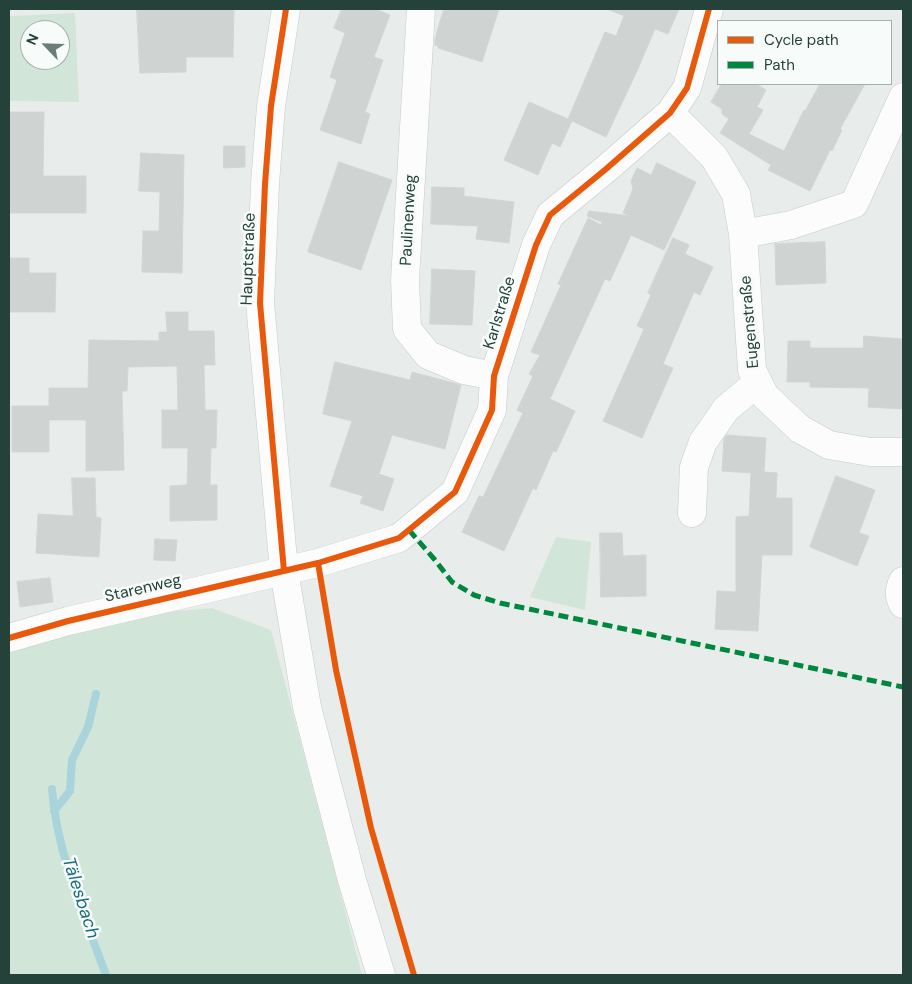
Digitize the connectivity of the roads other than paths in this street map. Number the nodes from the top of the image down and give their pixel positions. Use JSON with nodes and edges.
{"nodes":[{"id":1,"x":286,"y":9,"type":"edge"},
{"id":2,"x":422,"y":9,"type":"edge"},
{"id":3,"x":709,"y":9,"type":"edge"},
{"id":4,"x":903,"y":97,"type":"edge"},
{"id":5,"x":670,"y":113,"type":"junction"},
{"id":6,"x":743,"y":234,"type":"junction"},
{"id":7,"x":494,"y":376,"type":"junction"},
{"id":8,"x":757,"y":383,"type":"junction"},
{"id":9,"x":903,"y":452,"type":"edge"},
{"id":10,"x":692,"y":513,"type":"dead end"},
{"id":11,"x":284,"y":571,"type":"junction"},
{"id":12,"x":903,"y":582,"type":"edge"},
{"id":13,"x":903,"y":604,"type":"edge"},
{"id":14,"x":9,"y":638,"type":"edge"},
{"id":15,"x":381,"y":975,"type":"edge"}],
"edges":[{"from":1,"to":11,"type":"street","name":"Hauptstraße"},
{"from":2,"to":7,"type":"street","name":"Paulinenweg"},
{"from":3,"to":5,"type":"street","name":"Karlstraße"},
{"from":4,"to":6,"type":"street"},
{"from":5,"to":6,"type":"street","name":"Eugenstraße"},
{"from":5,"to":7,"type":"street","name":"Karlstraße"},
{"from":6,"to":8,"type":"street","name":"Eugenstraße"},
{"from":7,"to":11,"type":"street","name":"Karlstraße"},
{"from":8,"to":9,"type":"street","name":"Eugenstraße"},
{"from":8,"to":10,"type":"street"},
{"from":11,"to":14,"type":"street","name":"Starenweg"},
{"from":11,"to":15,"type":"street","name":"Hauptstraße"},
{"from":12,"to":13,"type":"street"}]}
